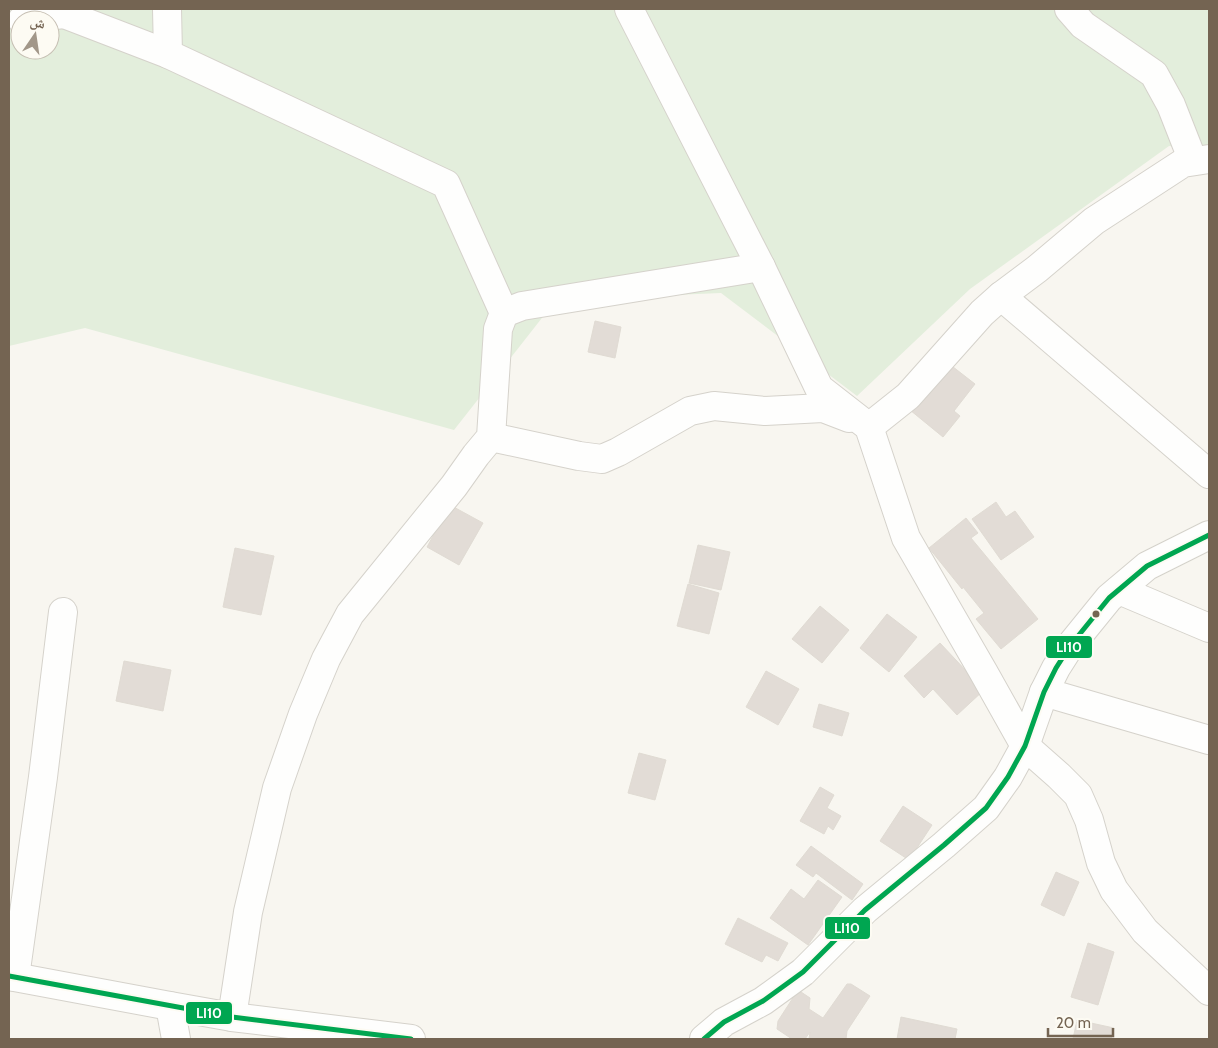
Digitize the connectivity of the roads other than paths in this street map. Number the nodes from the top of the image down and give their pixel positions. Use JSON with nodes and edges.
{"nodes":[{"id":1,"x":167,"y":9,"type":"edge"},
{"id":2,"x":629,"y":9,"type":"edge"},
{"id":3,"x":1069,"y":9,"type":"edge"},
{"id":4,"x":60,"y":10,"type":"edge"},
{"id":5,"x":168,"y":54,"type":"junction"},
{"id":6,"x":1201,"y":160,"type":"edge"},
{"id":7,"x":761,"y":267,"type":"junction"},
{"id":8,"x":1002,"y":296,"type":"junction"},
{"id":9,"x":504,"y":312,"type":"junction"},
{"id":10,"x":870,"y":427,"type":"junction"},
{"id":11,"x":491,"y":437,"type":"junction"},
{"id":12,"x":1209,"y":474,"type":"edge"},
{"id":13,"x":1209,"y":535,"type":"edge"},
{"id":14,"x":1119,"y":590,"type":"junction"},
{"id":15,"x":64,"y":612,"type":"dead end"},
{"id":16,"x":1209,"y":628,"type":"edge"},
{"id":17,"x":1044,"y":692,"type":"junction"},
{"id":18,"x":1209,"y":740,"type":"edge"},
{"id":19,"x":1025,"y":746,"type":"junction"},
{"id":20,"x":12,"y":976,"type":"edge"},
{"id":21,"x":1209,"y":991,"type":"edge"},
{"id":22,"x":170,"y":1006,"type":"junction"},
{"id":23,"x":232,"y":1017,"type":"junction"},
{"id":24,"x":176,"y":1039,"type":"edge"},
{"id":25,"x":411,"y":1039,"type":"edge"},
{"id":26,"x":704,"y":1039,"type":"edge"}],
"edges":[{"from":1,"to":5,"type":"street"},
{"from":2,"to":7,"type":"street"},
{"from":3,"to":6,"type":"street"},
{"from":4,"to":5,"type":"street"},
{"from":5,"to":9,"type":"street"},
{"from":6,"to":8,"type":"street"},
{"from":7,"to":9,"type":"street"},
{"from":7,"to":10,"type":"street"},
{"from":8,"to":10,"type":"street"},
{"from":8,"to":12,"type":"street"},
{"from":9,"to":11,"type":"street"},
{"from":10,"to":11,"type":"street"},
{"from":10,"to":19,"type":"street"},
{"from":11,"to":23,"type":"street"},
{"from":13,"to":14,"type":"street"},
{"from":14,"to":16,"type":"street"},
{"from":14,"to":17,"type":"street"},
{"from":15,"to":20,"type":"street"},
{"from":17,"to":18,"type":"street"},
{"from":17,"to":19,"type":"street"},
{"from":19,"to":21,"type":"street"},
{"from":19,"to":26,"type":"street"},
{"from":20,"to":22,"type":"street"},
{"from":22,"to":23,"type":"street"},
{"from":22,"to":24,"type":"street"},
{"from":23,"to":25,"type":"street"}]}
